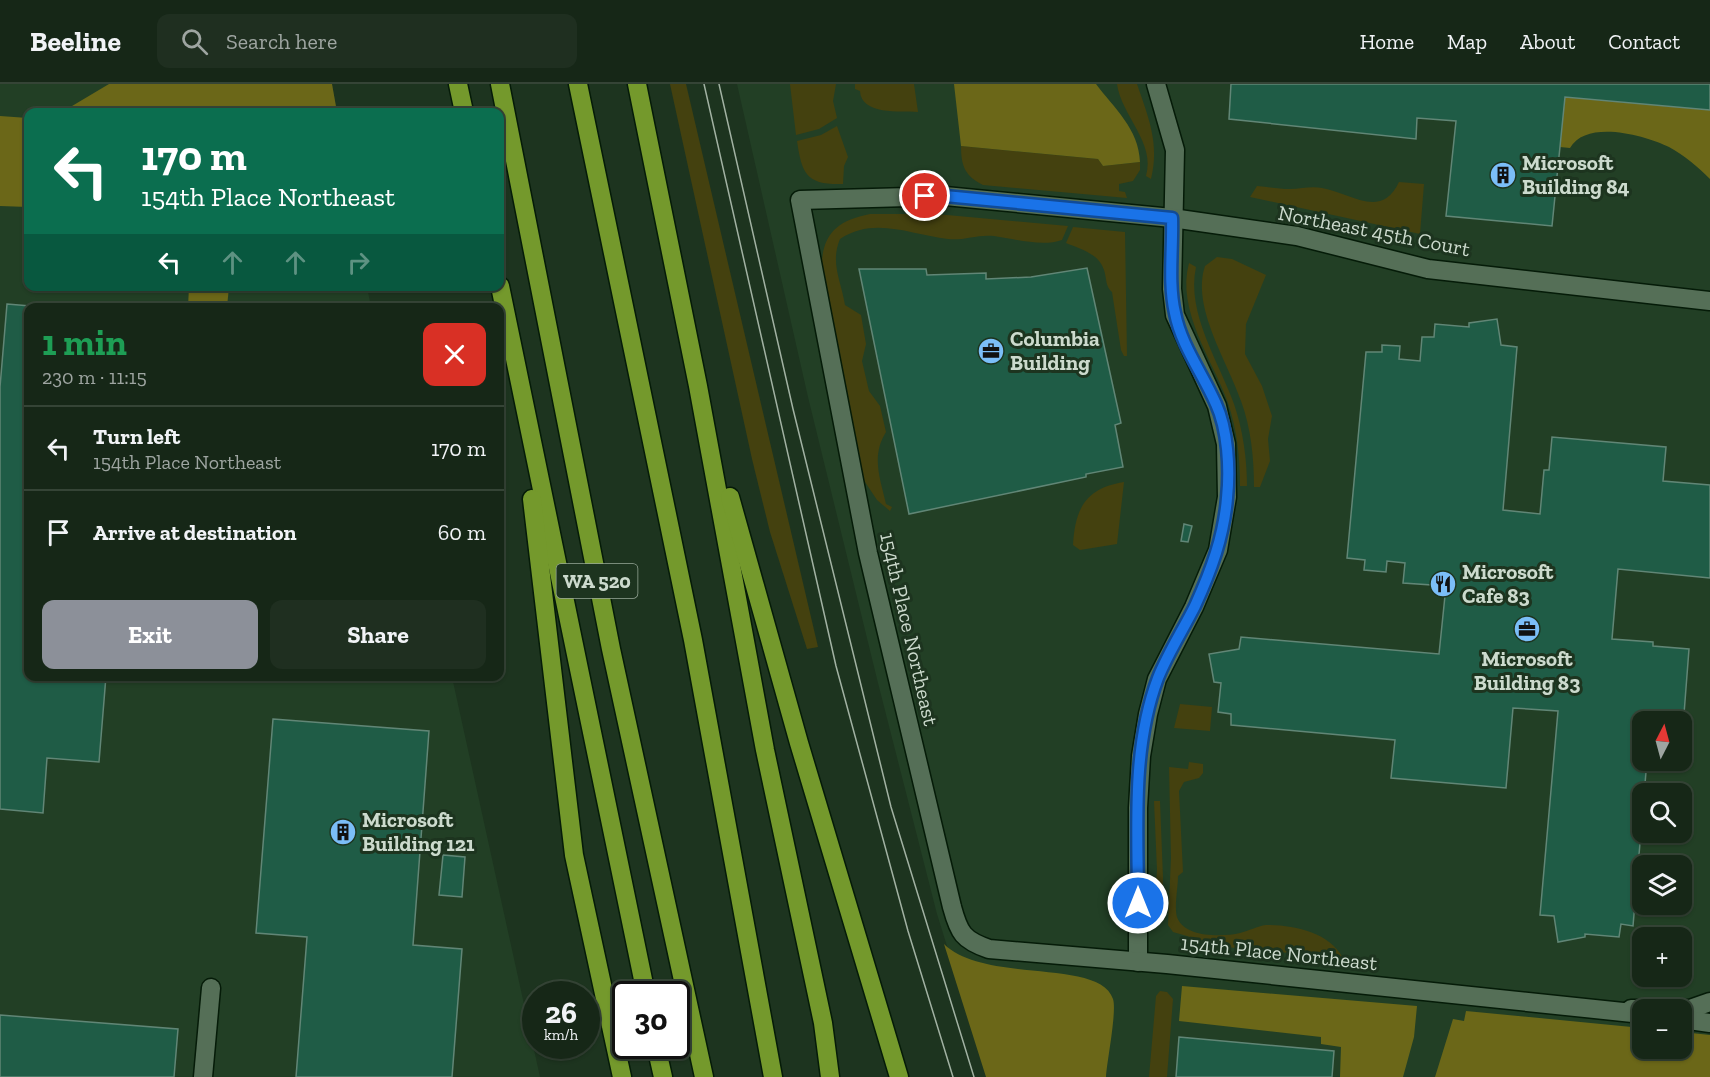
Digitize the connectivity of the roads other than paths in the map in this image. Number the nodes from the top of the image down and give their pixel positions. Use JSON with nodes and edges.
{"nodes":[{"id":1,"x":458,"y":84,"type":"edge"},
{"id":2,"x":500,"y":84,"type":"edge"},
{"id":3,"x":578,"y":84,"type":"edge"},
{"id":4,"x":637,"y":84,"type":"edge"},
{"id":5,"x":1156,"y":84,"type":"edge"},
{"id":6,"x":463,"y":108,"type":"edge"},
{"id":7,"x":1172,"y":218,"type":"junction"},
{"id":8,"x":1710,"y":301,"type":"edge"},
{"id":9,"x":504,"y":306,"type":"edge"},
{"id":10,"x":518,"y":378,"type":"junction"},
{"id":11,"x":698,"y":386,"type":"junction"},
{"id":12,"x":1138,"y":962,"type":"junction"},
{"id":13,"x":643,"y":981,"type":"edge"},
{"id":14,"x":211,"y":988,"type":"dead end"},
{"id":15,"x":1710,"y":1002,"type":"edge"},
{"id":16,"x":1599,"y":1009,"type":"junction"},
{"id":17,"x":1632,"y":1013,"type":"edge"},
{"id":18,"x":1692,"y":1020,"type":"edge"},
{"id":19,"x":1710,"y":1023,"type":"edge"},
{"id":20,"x":659,"y":1059,"type":"edge"},
{"id":21,"x":203,"y":1077,"type":"edge"},
{"id":22,"x":621,"y":1077,"type":"edge"},
{"id":23,"x":663,"y":1077,"type":"edge"},
{"id":24,"x":704,"y":1077,"type":"edge"},
{"id":25,"x":773,"y":1077,"type":"edge"},
{"id":26,"x":830,"y":1077,"type":"edge"},
{"id":27,"x":899,"y":1077,"type":"edge"}],
"edges":[{"from":1,"to":6,"type":"highway"},
{"from":2,"to":24,"type":"highway","number":"WA 520"},
{"from":3,"to":25,"type":"highway"},
{"from":4,"to":11,"type":"highway"},
{"from":5,"to":7,"type":"street"},
{"from":7,"to":8,"type":"street","name":"Northeast 45th Court"},
{"from":7,"to":12,"type":"street"},
{"from":7,"to":12,"type":"street","name":"154th Place Northeast"},
{"from":9,"to":10,"type":"highway"},
{"from":10,"to":13,"type":"highway"},
{"from":10,"to":22,"type":"highway"},
{"from":11,"to":26,"type":"highway"},
{"from":11,"to":27,"type":"highway"},
{"from":12,"to":16,"type":"street","name":"154th Place Northeast"},
{"from":14,"to":21,"type":"street"},
{"from":15,"to":16,"type":"street","name":"154th Place Northeast"},
{"from":16,"to":17,"type":"street","name":"154th Place Northeast"},
{"from":18,"to":19,"type":"street"},
{"from":20,"to":23,"type":"highway"}]}
